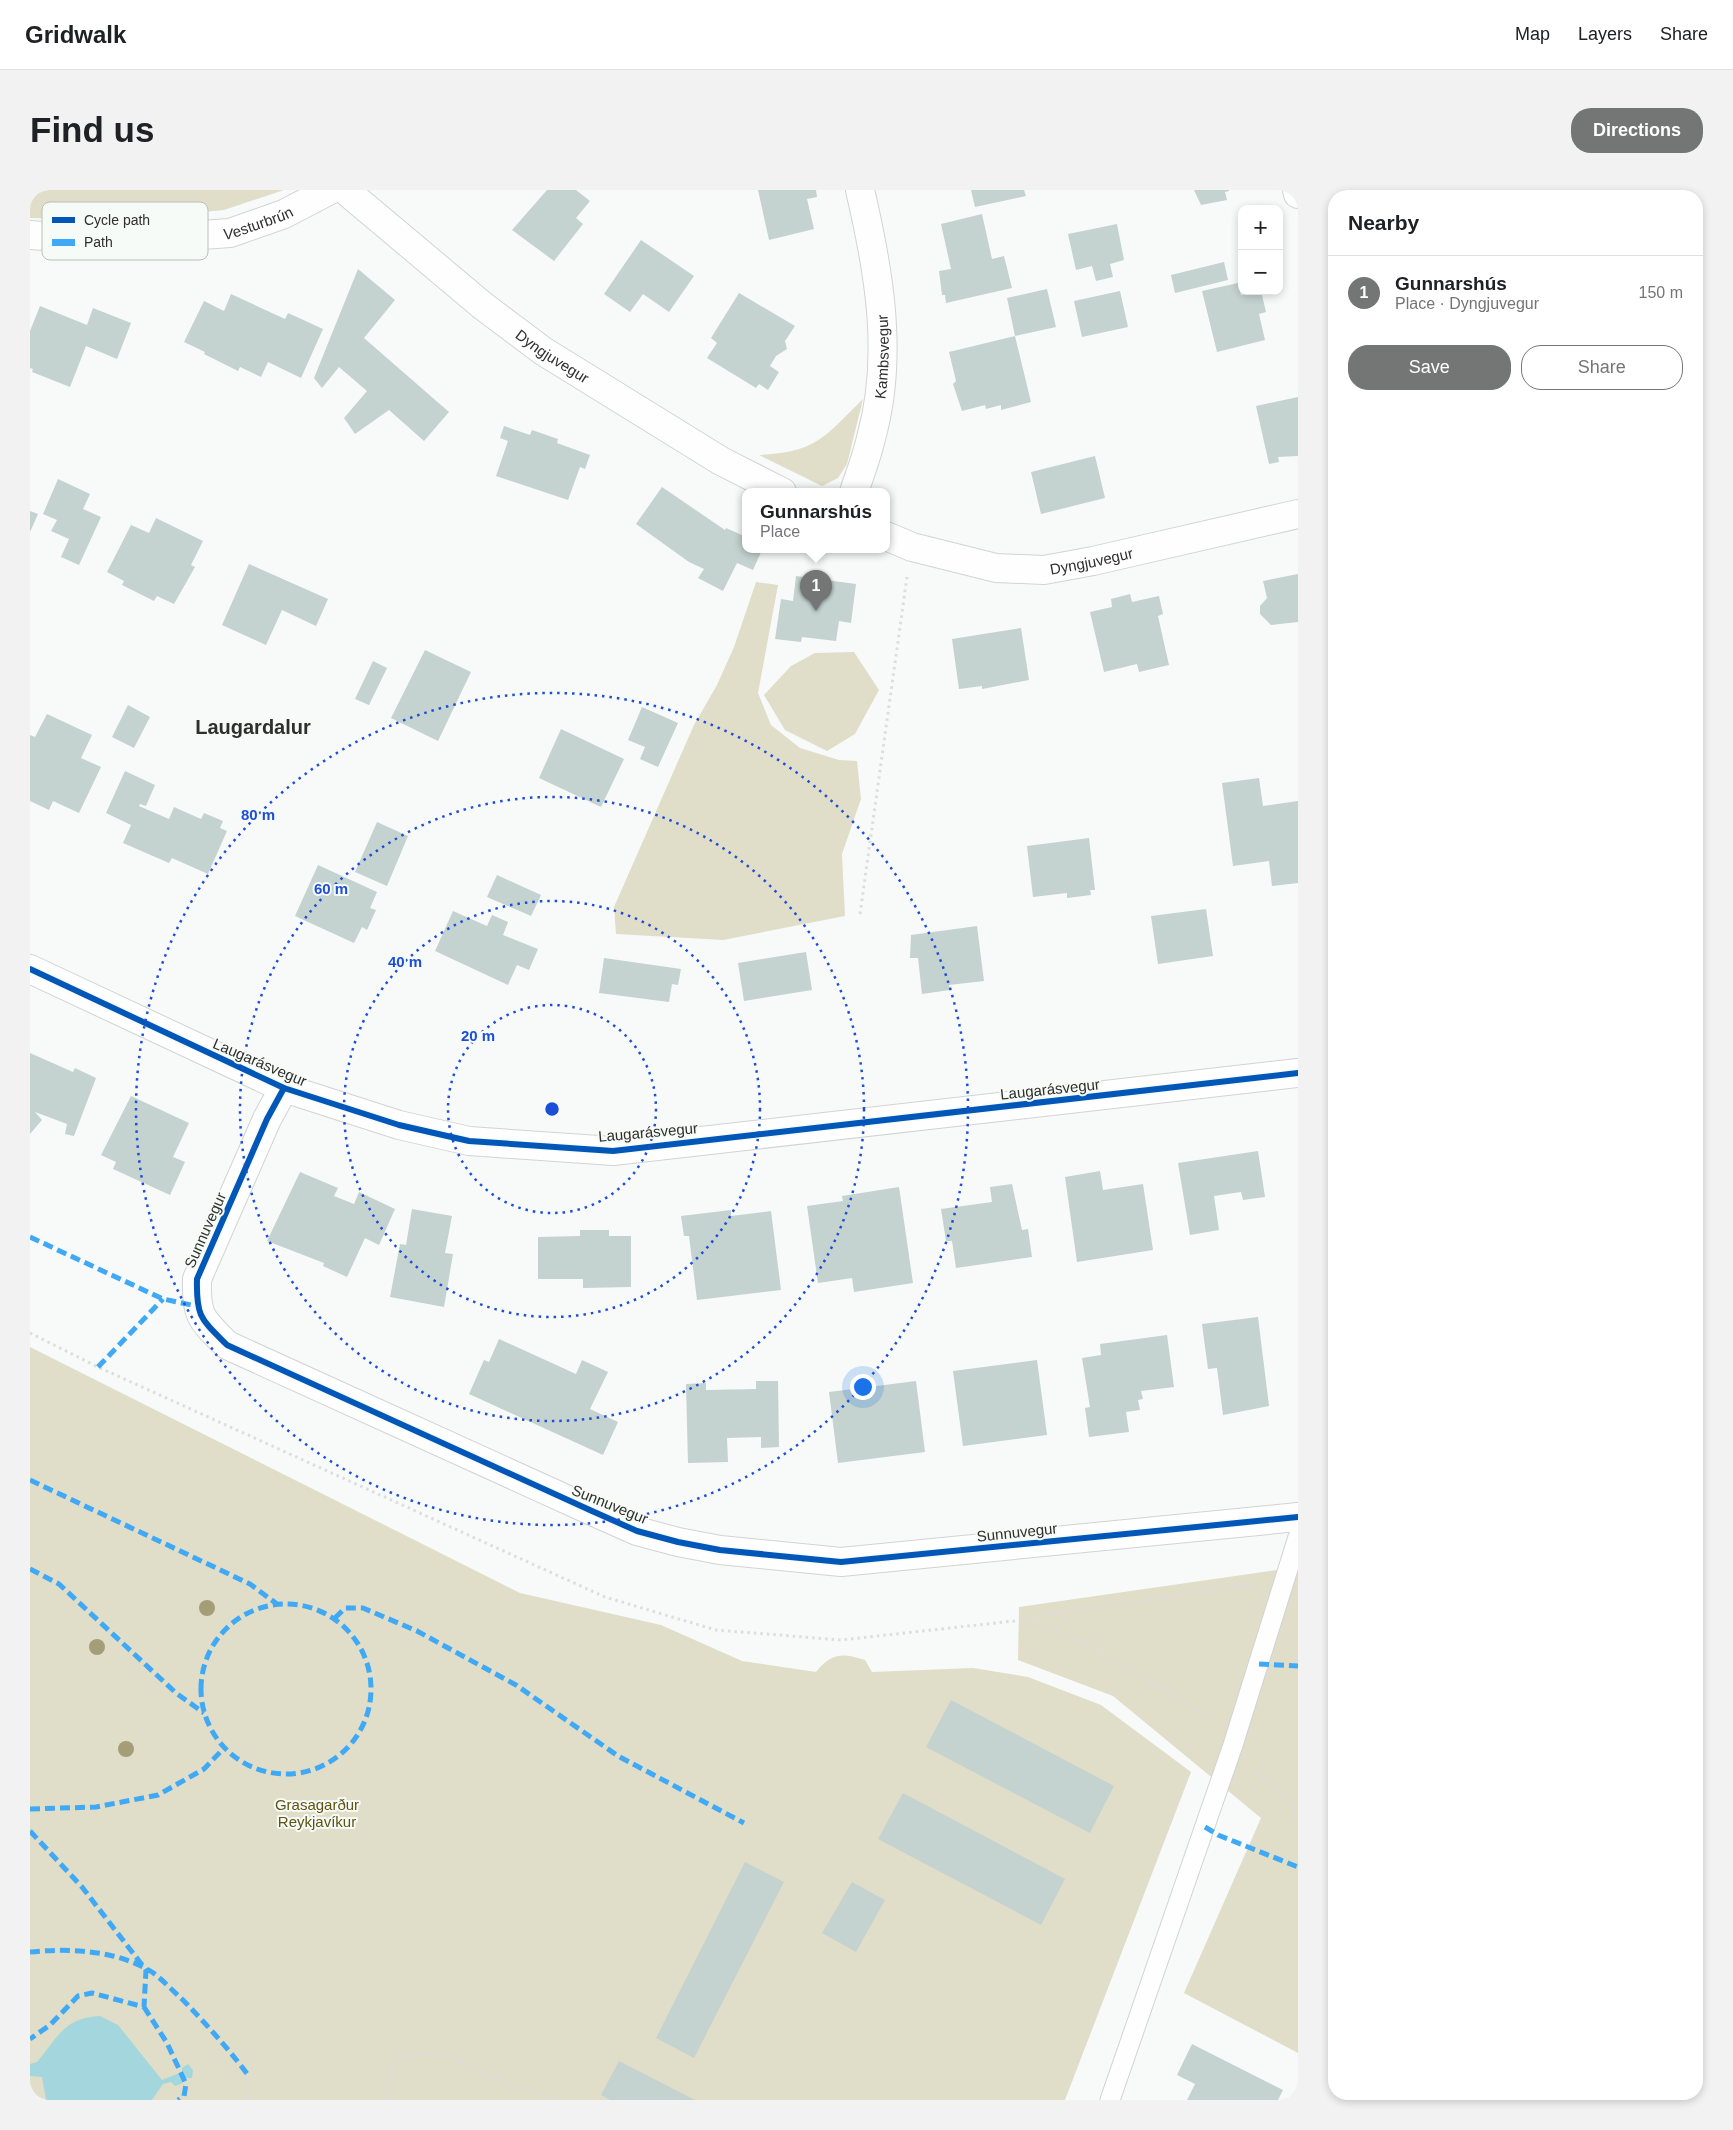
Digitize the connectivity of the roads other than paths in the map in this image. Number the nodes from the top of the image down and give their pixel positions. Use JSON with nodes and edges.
{"nodes":[{"id":1,"x":330,"y":190,"type":"edge"},
{"id":2,"x":345,"y":190,"type":"edge"},
{"id":3,"x":860,"y":190,"type":"edge"},
{"id":4,"x":1297,"y":190,"type":"edge"},
{"id":5,"x":1298,"y":194,"type":"edge"},
{"id":6,"x":208,"y":235,"type":"edge"},
{"id":7,"x":774,"y":488,"type":"edge"},
{"id":8,"x":855,"y":488,"type":"edge"},
{"id":9,"x":1298,"y":514,"type":"edge"},
{"id":10,"x":890,"y":538,"type":"edge"},
{"id":11,"x":30,"y":969,"type":"edge"},
{"id":12,"x":1298,"y":1074,"type":"edge"},
{"id":13,"x":284,"y":1088,"type":"junction"},
{"id":14,"x":1298,"y":1517,"type":"edge"},
{"id":15,"x":1298,"y":1537,"type":"edge"},
{"id":16,"x":1110,"y":2100,"type":"edge"}],
"edges":[{"from":1,"to":6,"type":"street","name":"Vesturbrún"},
{"from":2,"to":7,"type":"street","name":"Dyngjuvegur"},
{"from":3,"to":8,"type":"street","name":"Kambsvegur"},
{"from":4,"to":5,"type":"street"},
{"from":9,"to":10,"type":"street","name":"Dyngjuvegur"},
{"from":11,"to":13,"type":"street","name":"Laugarásvegur"},
{"from":12,"to":13,"type":"street","name":"Laugarásvegur"},
{"from":13,"to":14,"type":"street","name":"Sunnuvegur"},
{"from":15,"to":16,"type":"lane"}]}
